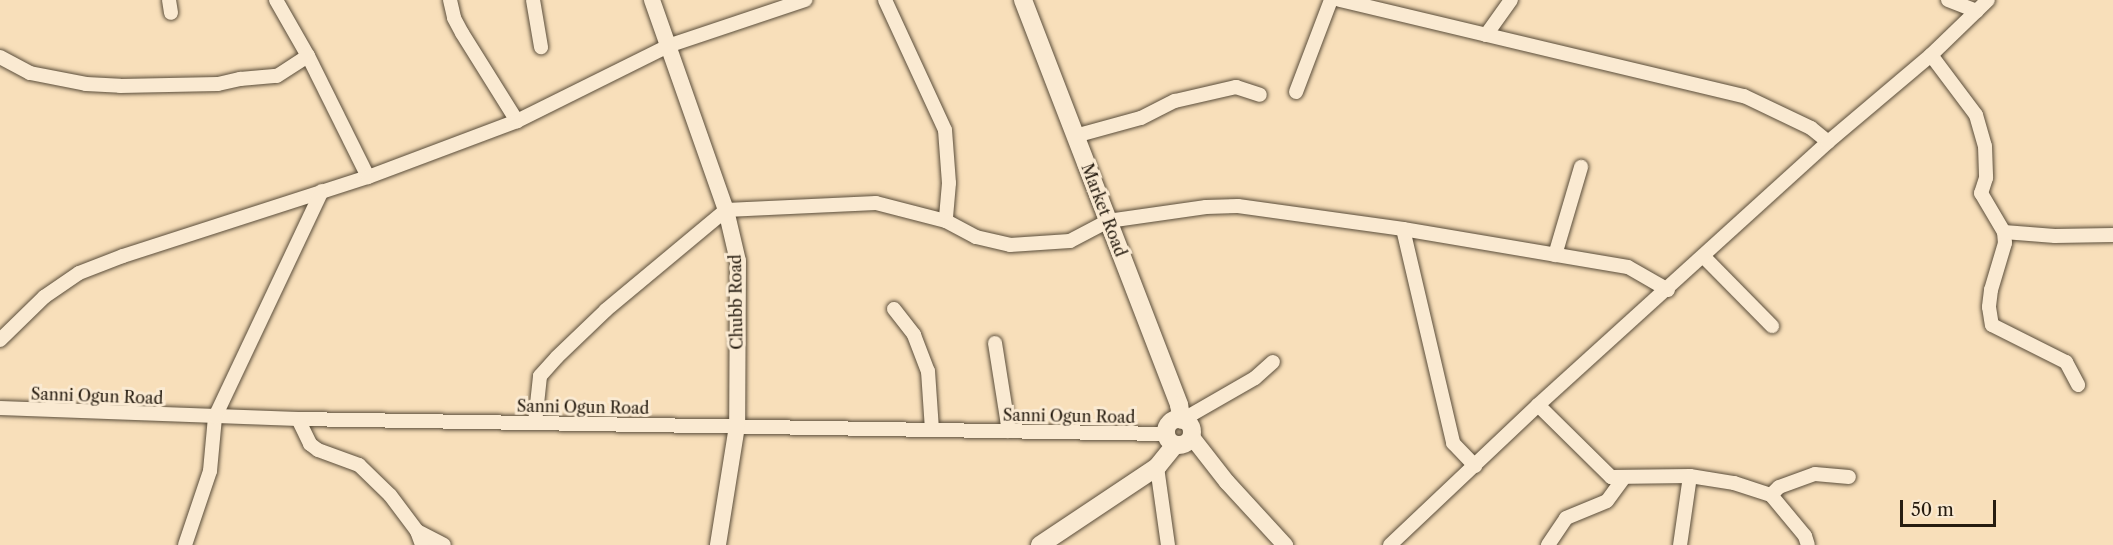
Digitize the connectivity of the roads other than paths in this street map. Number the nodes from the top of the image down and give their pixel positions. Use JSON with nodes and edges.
{"nodes":[{"id":1,"x":276,"y":0,"type":"edge"},
{"id":2,"x":450,"y":0,"type":"edge"},
{"id":3,"x":533,"y":0,"type":"edge"},
{"id":4,"x":652,"y":0,"type":"edge"},
{"id":5,"x":805,"y":0,"type":"edge"},
{"id":6,"x":885,"y":0,"type":"edge"},
{"id":7,"x":1023,"y":0,"type":"edge"},
{"id":8,"x":1331,"y":0,"type":"edge"},
{"id":9,"x":1340,"y":0,"type":"edge"},
{"id":10,"x":1511,"y":0,"type":"edge"},
{"id":11,"x":1948,"y":0,"type":"edge"},
{"id":12,"x":1988,"y":0,"type":"edge"},
{"id":13,"x":1977,"y":11,"type":"junction"},
{"id":14,"x":1486,"y":35,"type":"junction"},
{"id":15,"x":668,"y":46,"type":"junction"},
{"id":16,"x":541,"y":47,"type":"dead end"},
{"id":17,"x":1931,"y":55,"type":"junction"},
{"id":18,"x":308,"y":56,"type":"junction"},
{"id":19,"x":0,"y":57,"type":"edge"},
{"id":20,"x":1296,"y":92,"type":"dead end"},
{"id":21,"x":1260,"y":95,"type":"dead end"},
{"id":22,"x":517,"y":121,"type":"junction"},
{"id":23,"x":1075,"y":136,"type":"junction"},
{"id":24,"x":1828,"y":142,"type":"junction"},
{"id":25,"x":1581,"y":167,"type":"dead end"},
{"id":26,"x":368,"y":177,"type":"junction"},
{"id":27,"x":322,"y":190,"type":"junction"},
{"id":28,"x":726,"y":210,"type":"junction"},
{"id":29,"x":946,"y":221,"type":"junction"},
{"id":30,"x":1108,"y":221,"type":"junction"},
{"id":31,"x":1403,"y":229,"type":"junction"},
{"id":32,"x":2004,"y":232,"type":"junction"},
{"id":33,"x":2113,"y":235,"type":"edge"},
{"id":34,"x":1555,"y":255,"type":"junction"},
{"id":35,"x":1704,"y":256,"type":"junction"},
{"id":36,"x":1668,"y":290,"type":"junction"},
{"id":37,"x":894,"y":309,"type":"dead end"},
{"id":38,"x":1772,"y":326,"type":"dead end"},
{"id":39,"x":0,"y":340,"type":"edge"},
{"id":40,"x":995,"y":343,"type":"dead end"},
{"id":41,"x":1273,"y":362,"type":"dead end"},
{"id":42,"x":2078,"y":385,"type":"dead end"},
{"id":43,"x":1538,"y":405,"type":"junction"},
{"id":44,"x":0,"y":408,"type":"edge"},
{"id":45,"x":215,"y":417,"type":"junction"},
{"id":46,"x":298,"y":419,"type":"junction"},
{"id":47,"x":1182,"y":420,"type":"junction"},
{"id":48,"x":535,"y":423,"type":"junction"},
{"id":49,"x":737,"y":426,"type":"junction"},
{"id":50,"x":932,"y":430,"type":"junction"},
{"id":51,"x":1009,"y":431,"type":"junction"},
{"id":52,"x":1177,"y":438,"type":"junction"},
{"id":53,"x":1475,"y":466,"type":"junction"},
{"id":54,"x":1157,"y":467,"type":"junction"},
{"id":55,"x":1690,"y":476,"type":"junction"},
{"id":56,"x":1849,"y":477,"type":"dead end"},
{"id":57,"x":1624,"y":478,"type":"junction"},
{"id":58,"x":1771,"y":495,"type":"junction"},
{"id":59,"x":417,"y":531,"type":"junction"},
{"id":60,"x":185,"y":545,"type":"edge"},
{"id":61,"x":422,"y":545,"type":"edge"},
{"id":62,"x":444,"y":545,"type":"edge"},
{"id":63,"x":718,"y":545,"type":"edge"},
{"id":64,"x":1040,"y":545,"type":"edge"},
{"id":65,"x":1168,"y":545,"type":"edge"},
{"id":66,"x":1285,"y":545,"type":"edge"},
{"id":67,"x":1390,"y":545,"type":"edge"},
{"id":68,"x":1548,"y":545,"type":"edge"},
{"id":69,"x":1680,"y":545,"type":"edge"},
{"id":70,"x":1808,"y":545,"type":"edge"}],
"edges":[{"from":1,"to":18,"type":"street"},
{"from":2,"to":22,"type":"street"},
{"from":3,"to":16,"type":"street"},
{"from":4,"to":15,"type":"street","name":"Chubb Road"},
{"from":5,"to":15,"type":"street"},
{"from":6,"to":29,"type":"street"},
{"from":7,"to":23,"type":"main road","name":"Market Road"},
{"from":8,"to":20,"type":"street"},
{"from":9,"to":14,"type":"street"},
{"from":10,"to":14,"type":"street"},
{"from":11,"to":13,"type":"street"},
{"from":12,"to":13,"type":"street"},
{"from":13,"to":17,"type":"street"},
{"from":14,"to":24,"type":"street"},
{"from":15,"to":22,"type":"street"},
{"from":15,"to":28,"type":"street","name":"Chubb Road"},
{"from":17,"to":24,"type":"street"},
{"from":17,"to":32,"type":"street"},
{"from":18,"to":19,"type":"street"},
{"from":18,"to":26,"type":"street"},
{"from":21,"to":23,"type":"street"},
{"from":22,"to":26,"type":"street"},
{"from":23,"to":30,"type":"main road","name":"Market Road"},
{"from":24,"to":35,"type":"street"},
{"from":25,"to":34,"type":"street"},
{"from":26,"to":27,"type":"street"},
{"from":27,"to":39,"type":"street"},
{"from":27,"to":45,"type":"street"},
{"from":28,"to":29,"type":"street"},
{"from":28,"to":48,"type":"street"},
{"from":28,"to":49,"type":"street","name":"Chubb Road"},
{"from":29,"to":30,"type":"street"},
{"from":30,"to":31,"type":"street"},
{"from":30,"to":47,"type":"main road","name":"Market Road"},
{"from":31,"to":34,"type":"street"},
{"from":31,"to":53,"type":"street"},
{"from":32,"to":33,"type":"street"},
{"from":32,"to":42,"type":"street"},
{"from":34,"to":36,"type":"street"},
{"from":35,"to":36,"type":"street"},
{"from":35,"to":38,"type":"street"},
{"from":36,"to":43,"type":"street"},
{"from":37,"to":50,"type":"street"},
{"from":40,"to":51,"type":"street"},
{"from":41,"to":47,"type":"street"},
{"from":43,"to":53,"type":"street"},
{"from":43,"to":57,"type":"street"},
{"from":44,"to":45,"type":"street","name":"Sanni Ogun Road"},
{"from":45,"to":46,"type":"street","name":"Sanni Ogun Road"},
{"from":45,"to":60,"type":"street"},
{"from":46,"to":48,"type":"street","name":"Sanni Ogun Road"},
{"from":46,"to":59,"type":"street"},
{"from":47,"to":52,"type":"main road","name":"Market Road"},
{"from":48,"to":49,"type":"street","name":"Sanni Ogun Road"},
{"from":49,"to":50,"type":"street","name":"Sanni Ogun Road"},
{"from":49,"to":63,"type":"street","name":"Chubb Road"},
{"from":50,"to":51,"type":"street","name":"Sanni Ogun Road"},
{"from":51,"to":52,"type":"street","name":"Sanni Ogun Road"},
{"from":52,"to":54,"type":"main road"},
{"from":52,"to":66,"type":"street"},
{"from":53,"to":67,"type":"street"},
{"from":54,"to":64,"type":"main road"},
{"from":54,"to":65,"type":"street"},
{"from":55,"to":57,"type":"street"},
{"from":55,"to":58,"type":"street"},
{"from":55,"to":69,"type":"street"},
{"from":56,"to":58,"type":"street"},
{"from":57,"to":68,"type":"street"},
{"from":58,"to":70,"type":"street"},
{"from":59,"to":61,"type":"street"},
{"from":59,"to":62,"type":"street"}]}
